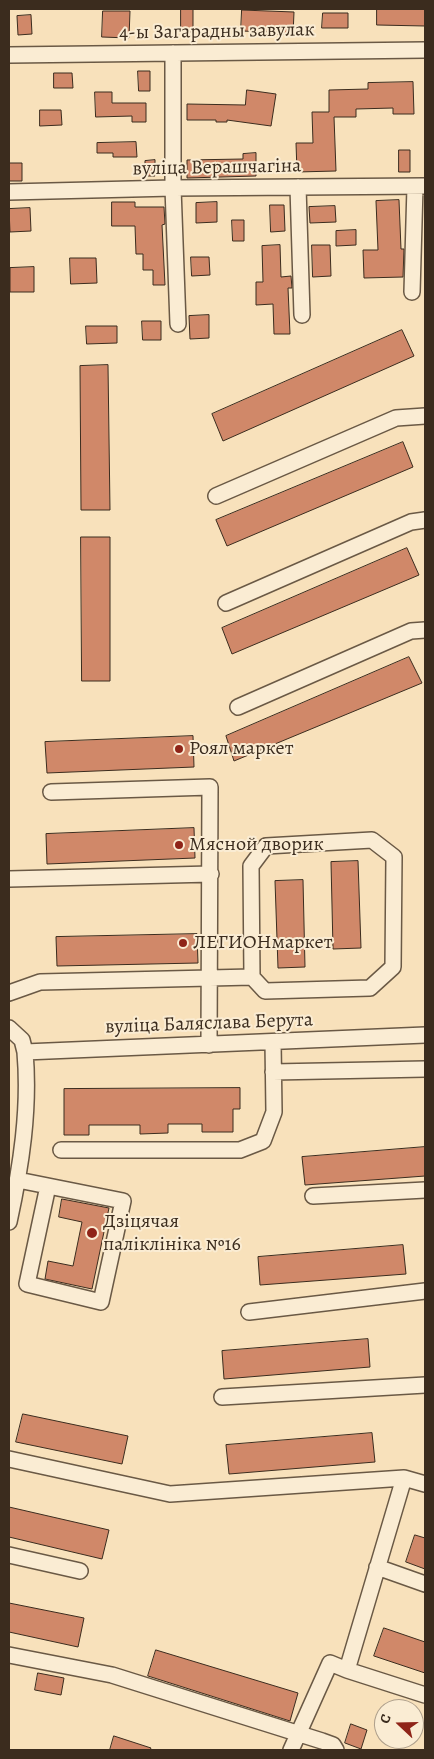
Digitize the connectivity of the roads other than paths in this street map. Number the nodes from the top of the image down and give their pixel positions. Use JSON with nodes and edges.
{"nodes":[{"id":1,"x":425,"y":50,"type":"edge"},
{"id":2,"x":173,"y":53,"type":"junction"},
{"id":3,"x":9,"y":55,"type":"edge"},
{"id":4,"x":420,"y":186,"type":"edge"},
{"id":5,"x":173,"y":188,"type":"junction"},
{"id":6,"x":298,"y":188,"type":"junction"},
{"id":7,"x":9,"y":192,"type":"edge"},
{"id":8,"x":412,"y":292,"type":"dead end"},
{"id":9,"x":302,"y":315,"type":"dead end"},
{"id":10,"x":178,"y":324,"type":"dead end"},
{"id":11,"x":425,"y":416,"type":"edge"},
{"id":12,"x":216,"y":496,"type":"dead end"},
{"id":13,"x":425,"y":520,"type":"edge"},
{"id":14,"x":226,"y":603,"type":"dead end"},
{"id":15,"x":425,"y":630,"type":"edge"},
{"id":16,"x":238,"y":707,"type":"dead end"},
{"id":17,"x":51,"y":792,"type":"dead end"},
{"id":18,"x":211,"y":874,"type":"junction"},
{"id":19,"x":9,"y":879,"type":"edge"},
{"id":20,"x":252,"y":977,"type":"junction"},
{"id":21,"x":209,"y":978,"type":"junction"},
{"id":22,"x":9,"y":993,"type":"edge"},
{"id":23,"x":9,"y":1028,"type":"edge"},
{"id":24,"x":425,"y":1035,"type":"edge"},
{"id":25,"x":272,"y":1042,"type":"junction"},
{"id":26,"x":209,"y":1045,"type":"junction"},
{"id":27,"x":25,"y":1052,"type":"junction"},
{"id":28,"x":425,"y":1069,"type":"edge"},
{"id":29,"x":273,"y":1072,"type":"junction"},
{"id":30,"x":61,"y":1150,"type":"dead end"},
{"id":31,"x":18,"y":1180,"type":"junction"},
{"id":32,"x":48,"y":1186,"type":"junction"},
{"id":33,"x":425,"y":1190,"type":"edge"},
{"id":34,"x":313,"y":1196,"type":"dead end"},
{"id":35,"x":9,"y":1222,"type":"edge"},
{"id":36,"x":425,"y":1291,"type":"edge"},
{"id":37,"x":249,"y":1312,"type":"dead end"},
{"id":38,"x":425,"y":1385,"type":"edge"},
{"id":39,"x":222,"y":1397,"type":"dead end"},
{"id":40,"x":9,"y":1459,"type":"edge"},
{"id":41,"x":404,"y":1478,"type":"junction"},
{"id":42,"x":425,"y":1484,"type":"edge"},
{"id":43,"x":9,"y":1555,"type":"edge"},
{"id":44,"x":377,"y":1567,"type":"junction"},
{"id":45,"x":80,"y":1571,"type":"dead end"},
{"id":46,"x":425,"y":1584,"type":"edge"},
{"id":47,"x":9,"y":1655,"type":"edge"},
{"id":48,"x":347,"y":1670,"type":"junction"},
{"id":49,"x":425,"y":1695,"type":"edge"},
{"id":50,"x":298,"y":1733,"type":"junction"},
{"id":51,"x":291,"y":1750,"type":"edge"},
{"id":52,"x":336,"y":1750,"type":"edge"}],
"edges":[{"from":1,"to":2,"type":"street","name":"4-ы Загарадны завулак"},
{"from":2,"to":3,"type":"street","name":"4-ы Загарадны завулак"},
{"from":2,"to":5,"type":"street"},
{"from":4,"to":6,"type":"street","name":"вуліца Верашчагіна"},
{"from":4,"to":8,"type":"street"},
{"from":5,"to":6,"type":"street","name":"вуліца Верашчагіна"},
{"from":5,"to":7,"type":"street","name":"вуліца Верашчагіна"},
{"from":5,"to":10,"type":"street"},
{"from":6,"to":9,"type":"street"},
{"from":11,"to":12,"type":"street"},
{"from":13,"to":14,"type":"street"},
{"from":15,"to":16,"type":"street"},
{"from":17,"to":18,"type":"street"},
{"from":18,"to":19,"type":"street"},
{"from":18,"to":21,"type":"street"},
{"from":20,"to":20,"type":"street"},
{"from":20,"to":21,"type":"street"},
{"from":21,"to":22,"type":"street"},
{"from":21,"to":26,"type":"street"},
{"from":23,"to":27,"type":"street"},
{"from":24,"to":25,"type":"street","name":"вуліца Баляслава Берута"},
{"from":25,"to":26,"type":"street","name":"вуліца Баляслава Берута"},
{"from":25,"to":29,"type":"street"},
{"from":26,"to":27,"type":"street","name":"вуліца Баляслава Берута"},
{"from":27,"to":31,"type":"street"},
{"from":28,"to":29,"type":"street"},
{"from":29,"to":30,"type":"street"},
{"from":31,"to":32,"type":"street"},
{"from":31,"to":35,"type":"street"},
{"from":32,"to":32,"type":"street"},
{"from":33,"to":34,"type":"street"},
{"from":36,"to":37,"type":"street"},
{"from":38,"to":39,"type":"street"},
{"from":40,"to":41,"type":"street"},
{"from":41,"to":42,"type":"street"},
{"from":41,"to":44,"type":"street"},
{"from":43,"to":45,"type":"street"},
{"from":44,"to":46,"type":"street"},
{"from":44,"to":48,"type":"street"},
{"from":47,"to":50,"type":"street"},
{"from":48,"to":49,"type":"street"},
{"from":48,"to":50,"type":"street"},
{"from":50,"to":51,"type":"street"},
{"from":50,"to":52,"type":"street"}]}
